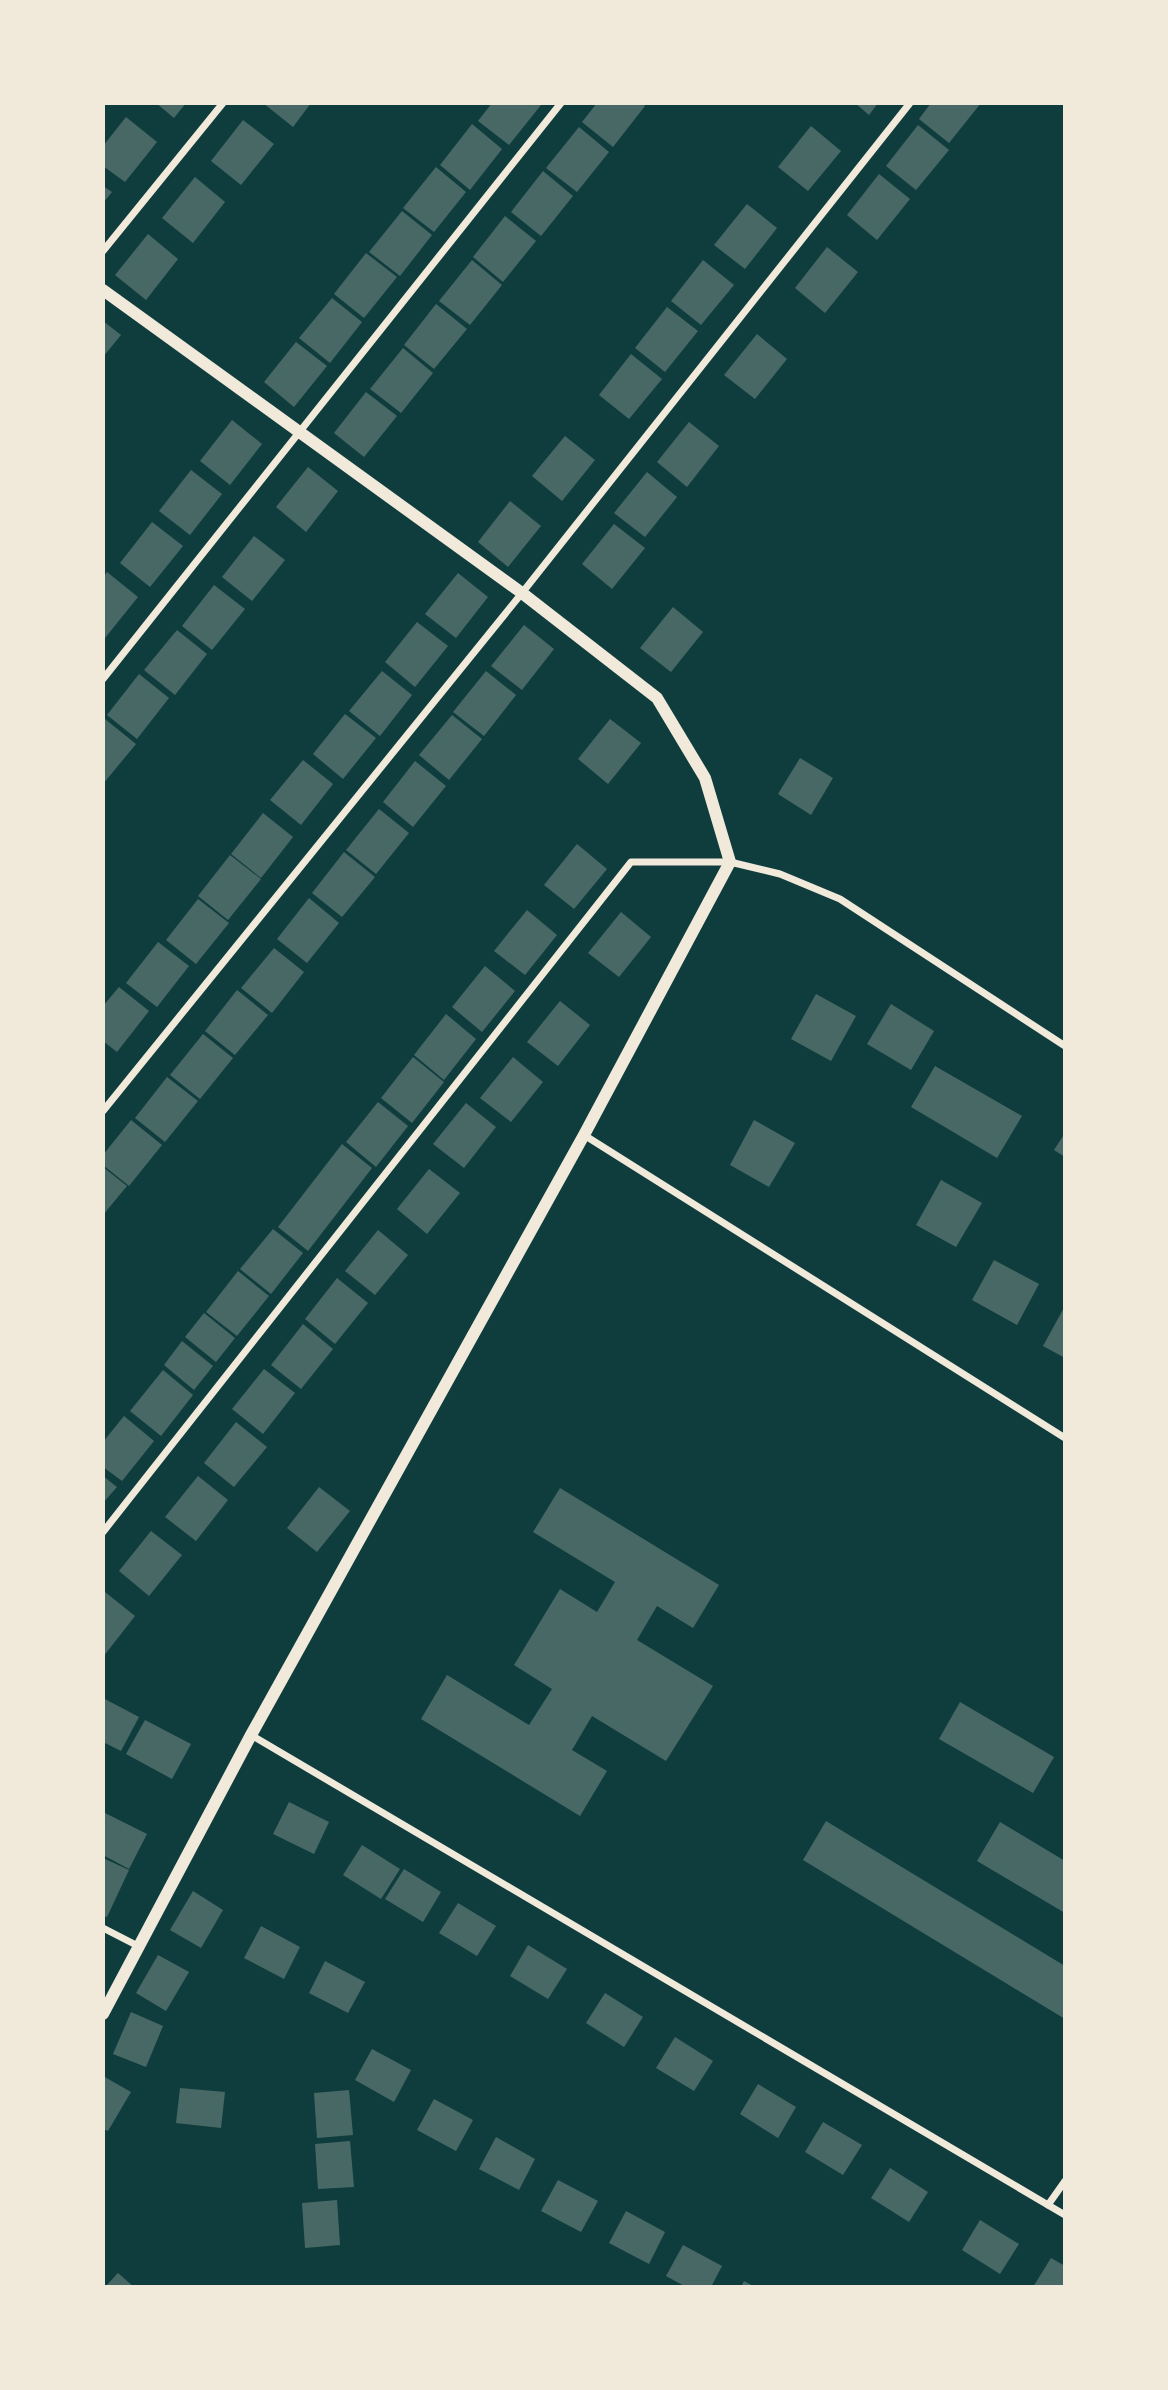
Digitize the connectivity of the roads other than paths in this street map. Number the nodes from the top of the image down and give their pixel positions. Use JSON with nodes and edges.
{"nodes":[{"id":1,"x":223,"y":103,"type":"edge"},
{"id":2,"x":561,"y":103,"type":"edge"},
{"id":3,"x":910,"y":103,"type":"edge"},
{"id":4,"x":103,"y":251,"type":"edge"},
{"id":5,"x":103,"y":290,"type":"edge"},
{"id":6,"x":300,"y":432,"type":"junction"},
{"id":7,"x":522,"y":593,"type":"junction"},
{"id":8,"x":103,"y":679,"type":"edge"},
{"id":9,"x":730,"y":862,"type":"junction"},
{"id":10,"x":1065,"y":1046,"type":"edge"},
{"id":11,"x":103,"y":1111,"type":"edge"},
{"id":12,"x":584,"y":1135,"type":"junction"},
{"id":13,"x":1065,"y":1438,"type":"edge"},
{"id":14,"x":103,"y":1532,"type":"edge"},
{"id":15,"x":251,"y":1735,"type":"junction"},
{"id":16,"x":103,"y":1928,"type":"edge"},
{"id":17,"x":138,"y":1946,"type":"junction"},
{"id":18,"x":103,"y":2014,"type":"edge"},
{"id":19,"x":1065,"y":2181,"type":"edge"},
{"id":20,"x":1048,"y":2205,"type":"junction"},
{"id":21,"x":1065,"y":2215,"type":"edge"}],
"edges":[{"from":1,"to":4,"type":"street"},
{"from":2,"to":6,"type":"street"},
{"from":3,"to":7,"type":"street"},
{"from":5,"to":6,"type":"street"},
{"from":6,"to":7,"type":"street"},
{"from":6,"to":8,"type":"street"},
{"from":7,"to":9,"type":"street"},
{"from":7,"to":11,"type":"street"},
{"from":9,"to":10,"type":"street"},
{"from":9,"to":12,"type":"street"},
{"from":9,"to":14,"type":"street"},
{"from":12,"to":13,"type":"street"},
{"from":12,"to":15,"type":"street"},
{"from":15,"to":17,"type":"street"},
{"from":15,"to":20,"type":"street"},
{"from":16,"to":17,"type":"street"},
{"from":17,"to":18,"type":"street"},
{"from":19,"to":20,"type":"street"},
{"from":20,"to":21,"type":"street"}]}
